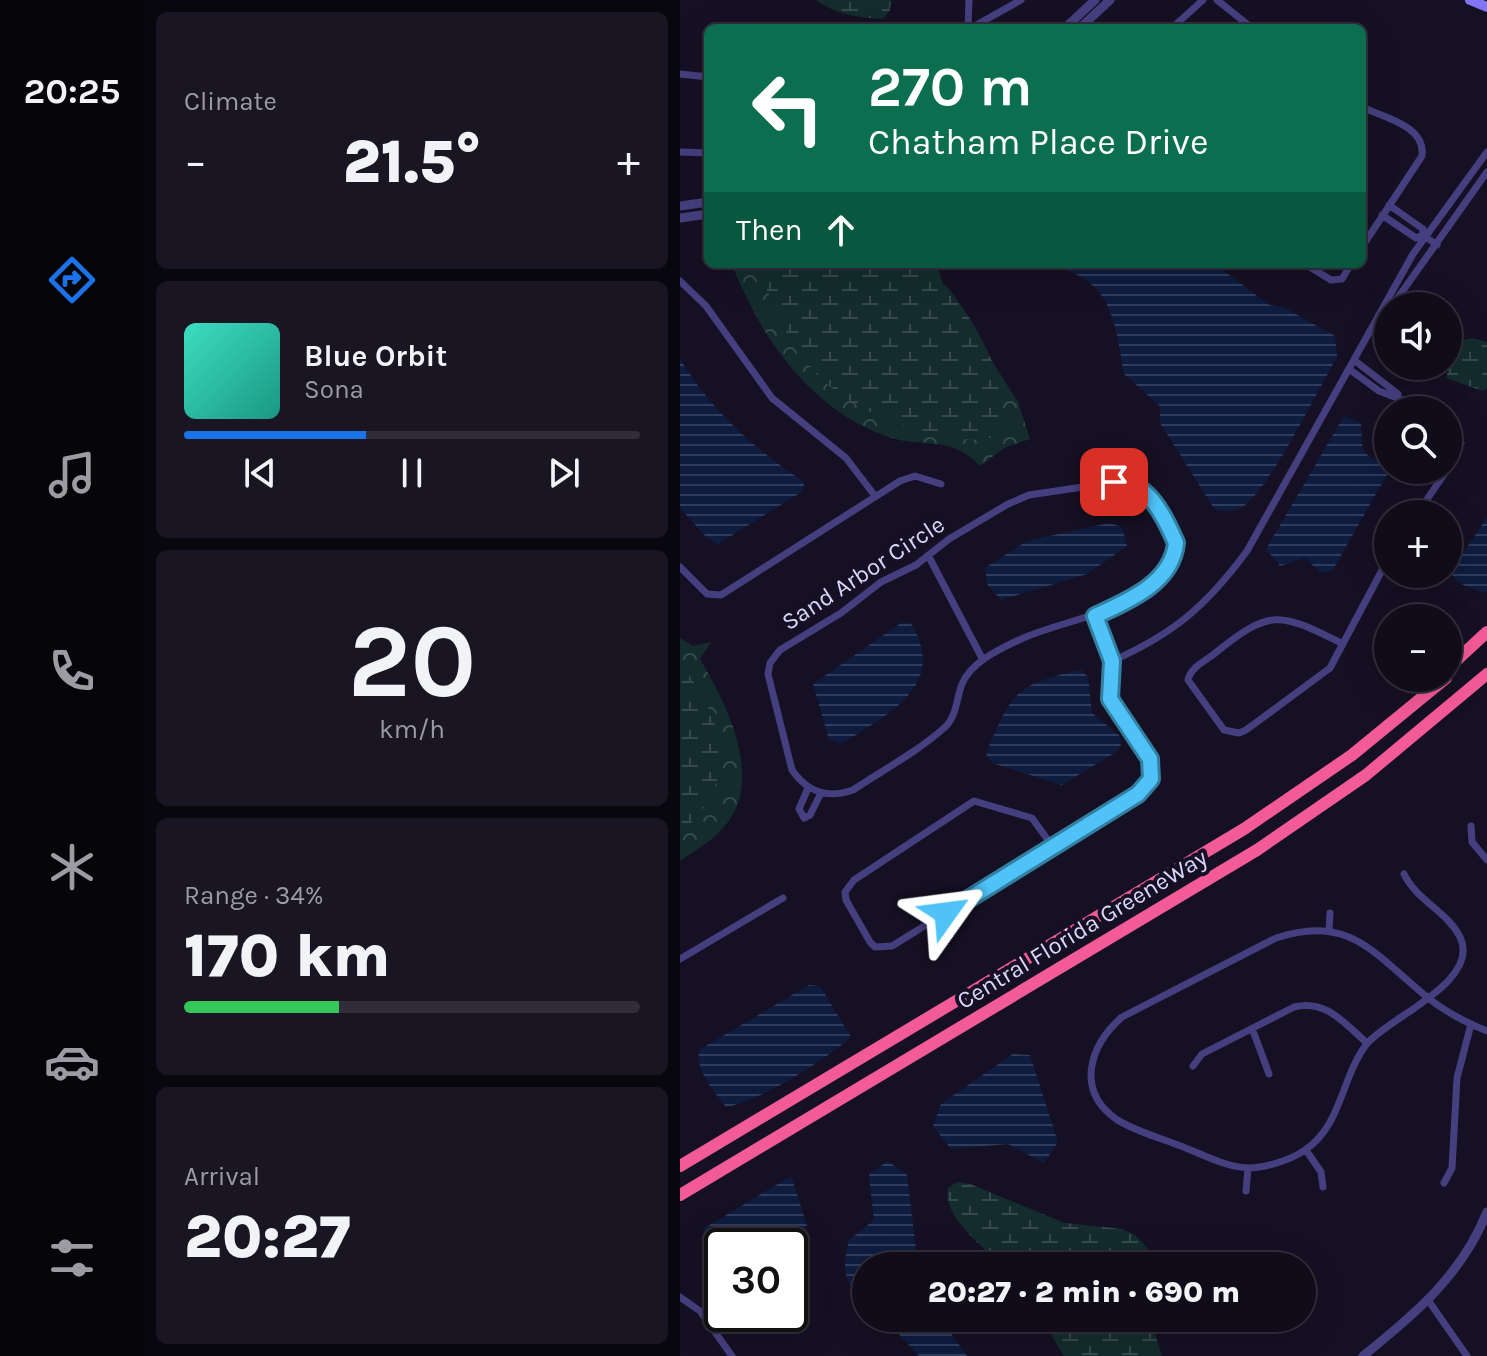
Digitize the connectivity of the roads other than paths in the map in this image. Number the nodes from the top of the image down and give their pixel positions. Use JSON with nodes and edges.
{"nodes":[{"id":1,"x":969,"y":0,"type":"edge"},
{"id":2,"x":1021,"y":0,"type":"edge"},
{"id":3,"x":1095,"y":0,"type":"edge"},
{"id":4,"x":1110,"y":0,"type":"edge"},
{"id":5,"x":1203,"y":0,"type":"edge"},
{"id":6,"x":1217,"y":0,"type":"edge"},
{"id":7,"x":1470,"y":0,"type":"edge"},
{"id":8,"x":1487,"y":7,"type":"edge"},
{"id":9,"x":970,"y":24,"type":"edge"},
{"id":10,"x":977,"y":24,"type":"edge"},
{"id":11,"x":1069,"y":24,"type":"edge"},
{"id":12,"x":1084,"y":24,"type":"edge"},
{"id":13,"x":1176,"y":24,"type":"edge"},
{"id":14,"x":1243,"y":24,"type":"edge"},
{"id":15,"x":680,"y":74,"type":"edge"},
{"id":16,"x":704,"y":77,"type":"edge"},
{"id":17,"x":1366,"y":109,"type":"edge"},
{"id":18,"x":681,"y":152,"type":"edge"},
{"id":19,"x":1487,"y":152,"type":"edge"},
{"id":20,"x":704,"y":153,"type":"edge"},
{"id":21,"x":1487,"y":172,"type":"edge"},
{"id":22,"x":704,"y":203,"type":"edge"},
{"id":23,"x":1389,"y":205,"type":"junction"},
{"id":24,"x":680,"y":206,"type":"edge"},
{"id":25,"x":704,"y":215,"type":"edge"},
{"id":26,"x":1382,"y":215,"type":"junction"},
{"id":27,"x":1407,"y":217,"type":"junction"},
{"id":28,"x":680,"y":218,"type":"edge"},
{"id":29,"x":1399,"y":227,"type":"junction"},
{"id":30,"x":1424,"y":236,"type":"junction"},
{"id":31,"x":1366,"y":241,"type":"edge"},
{"id":32,"x":1437,"y":245,"type":"junction"},
{"id":33,"x":1312,"y":268,"type":"edge"},
{"id":34,"x":1349,"y":268,"type":"edge"},
{"id":35,"x":680,"y":281,"type":"edge"},
{"id":36,"x":1402,"y":292,"type":"edge"},
{"id":37,"x":1374,"y":329,"type":"edge"},
{"id":38,"x":1366,"y":339,"type":"junction"},
{"id":39,"x":1354,"y":360,"type":"junction"},
{"id":40,"x":1349,"y":369,"type":"junction"},
{"id":41,"x":1374,"y":374,"type":"edge"},
{"id":42,"x":1374,"y":380,"type":"edge"},
{"id":43,"x":1382,"y":380,"type":"edge"},
{"id":44,"x":1371,"y":385,"type":"junction"},
{"id":45,"x":1398,"y":396,"type":"edge"},
{"id":46,"x":1401,"y":396,"type":"edge"},
{"id":47,"x":941,"y":484,"type":"dead end"},
{"id":48,"x":875,"y":496,"type":"junction"},
{"id":49,"x":929,"y":557,"type":"junction"},
{"id":50,"x":680,"y":567,"type":"edge"},
{"id":51,"x":1374,"y":585,"type":"edge"},
{"id":52,"x":1095,"y":616,"type":"junction"},
{"id":53,"x":1487,"y":632,"type":"edge"},
{"id":54,"x":1487,"y":642,"type":"edge"},
{"id":55,"x":1343,"y":644,"type":"junction"},
{"id":56,"x":1462,"y":655,"type":"edge"},
{"id":57,"x":983,"y":660,"type":"junction"},
{"id":58,"x":1112,"y":661,"type":"junction"},
{"id":59,"x":1462,"y":664,"type":"edge"},
{"id":60,"x":1487,"y":674,"type":"edge"},
{"id":61,"x":1487,"y":686,"type":"edge"},
{"id":62,"x":1421,"y":692,"type":"edge"},
{"id":63,"x":1428,"y":692,"type":"edge"},
{"id":64,"x":1401,"y":748,"type":"junction"},
{"id":65,"x":1316,"y":781,"type":"junction"},
{"id":66,"x":808,"y":788,"type":"junction"},
{"id":67,"x":821,"y":793,"type":"junction"},
{"id":68,"x":1471,"y":826,"type":"dead end"},
{"id":69,"x":1053,"y":847,"type":"junction"},
{"id":70,"x":1487,"y":860,"type":"edge"},
{"id":71,"x":1404,"y":874,"type":"dead end"},
{"id":72,"x":783,"y":898,"type":"dead end"},
{"id":73,"x":1330,"y":913,"type":"dead end"},
{"id":74,"x":1329,"y":930,"type":"junction"},
{"id":75,"x":680,"y":959,"type":"edge"},
{"id":76,"x":1429,"y":999,"type":"junction"},
{"id":77,"x":1471,"y":1024,"type":"junction"},
{"id":78,"x":1252,"y":1028,"type":"junction"},
{"id":79,"x":1487,"y":1031,"type":"edge"},
{"id":80,"x":1367,"y":1043,"type":"junction"},
{"id":81,"x":1193,"y":1066,"type":"dead end"},
{"id":82,"x":1269,"y":1074,"type":"dead end"},
{"id":83,"x":1306,"y":1150,"type":"junction"},
{"id":84,"x":680,"y":1166,"type":"edge"},
{"id":85,"x":1248,"y":1168,"type":"junction"},
{"id":86,"x":1444,"y":1183,"type":"dead end"},
{"id":87,"x":1323,"y":1187,"type":"dead end"},
{"id":88,"x":1246,"y":1191,"type":"dead end"},
{"id":89,"x":680,"y":1195,"type":"edge"},
{"id":90,"x":1487,"y":1212,"type":"edge"},
{"id":91,"x":680,"y":1297,"type":"edge"},
{"id":92,"x":1428,"y":1300,"type":"junction"},
{"id":93,"x":732,"y":1356,"type":"edge"},
{"id":94,"x":1363,"y":1356,"type":"edge"},
{"id":95,"x":1467,"y":1356,"type":"edge"}],
"edges":[{"from":1,"to":9,"type":"street"},
{"from":2,"to":10,"type":"street"},
{"from":3,"to":11,"type":"street"},
{"from":4,"to":12,"type":"street"},
{"from":5,"to":13,"type":"street"},
{"from":6,"to":14,"type":"street"},
{"from":7,"to":8,"type":"main road"},
{"from":15,"to":16,"type":"street"},
{"from":17,"to":23,"type":"street"},
{"from":18,"to":20,"type":"street"},
{"from":19,"to":30,"type":"street"},
{"from":21,"to":32,"type":"street"},
{"from":22,"to":24,"type":"street"},
{"from":23,"to":26,"type":"street"},
{"from":23,"to":27,"type":"street"},
{"from":25,"to":28,"type":"street"},
{"from":26,"to":29,"type":"street"},
{"from":26,"to":31,"type":"street"},
{"from":27,"to":29,"type":"street"},
{"from":27,"to":30,"type":"street"},
{"from":29,"to":30,"type":"street"},
{"from":30,"to":32,"type":"street"},
{"from":30,"to":38,"type":"street"},
{"from":32,"to":36,"type":"street"},
{"from":33,"to":34,"type":"street"},
{"from":35,"to":48,"type":"street"},
{"from":37,"to":38,"type":"street"},
{"from":38,"to":39,"type":"street"},
{"from":39,"to":40,"type":"street"},
{"from":39,"to":41,"type":"street"},
{"from":40,"to":44,"type":"street"},
{"from":40,"to":58,"type":"street"},
{"from":42,"to":44,"type":"street"},
{"from":43,"to":46,"type":"street"},
{"from":44,"to":45,"type":"street"},
{"from":47,"to":48,"type":"street"},
{"from":48,"to":50,"type":"street"},
{"from":49,"to":52,"type":"street","name":"Sand Arbor Circle"},
{"from":49,"to":57,"type":"street"},
{"from":49,"to":66,"type":"street","name":"Sand Arbor Circle"},
{"from":51,"to":55,"type":"street"},
{"from":52,"to":57,"type":"street","name":"Sand Arbor Circle"},
{"from":52,"to":58,"type":"street"},
{"from":53,"to":56,"type":"highway"},
{"from":54,"to":59,"type":"highway","name":"Central Florida GreeneWay"},
{"from":55,"to":55,"type":"street"},
{"from":57,"to":67,"type":"street","name":"Sand Arbor Circle"},
{"from":58,"to":69,"type":"street"},
{"from":60,"to":64,"type":"highway","name":"Central Florida GreeneWay"},
{"from":61,"to":64,"type":"highway"},
{"from":62,"to":65,"type":"highway"},
{"from":63,"to":65,"type":"highway","name":"Central Florida GreeneWay"},
{"from":64,"to":89,"type":"highway","name":"Central Florida GreeneWay"},
{"from":65,"to":84,"type":"highway","name":"Central Florida GreeneWay"},
{"from":66,"to":67,"type":"street"},
{"from":66,"to":67,"type":"street"},
{"from":68,"to":70,"type":"street"},
{"from":69,"to":69,"type":"street"},
{"from":71,"to":76,"type":"street"},
{"from":72,"to":75,"type":"street"},
{"from":73,"to":74,"type":"street"},
{"from":74,"to":76,"type":"street"},
{"from":74,"to":85,"type":"street"},
{"from":76,"to":77,"type":"street"},
{"from":76,"to":80,"type":"street"},
{"from":77,"to":79,"type":"street"},
{"from":77,"to":86,"type":"street"},
{"from":78,"to":80,"type":"street"},
{"from":78,"to":81,"type":"street"},
{"from":78,"to":82,"type":"street"},
{"from":80,"to":83,"type":"street"},
{"from":83,"to":85,"type":"street"},
{"from":83,"to":87,"type":"street"},
{"from":85,"to":88,"type":"street"},
{"from":90,"to":92,"type":"street"},
{"from":91,"to":93,"type":"street"},
{"from":92,"to":94,"type":"street"},
{"from":92,"to":95,"type":"street"}]}
